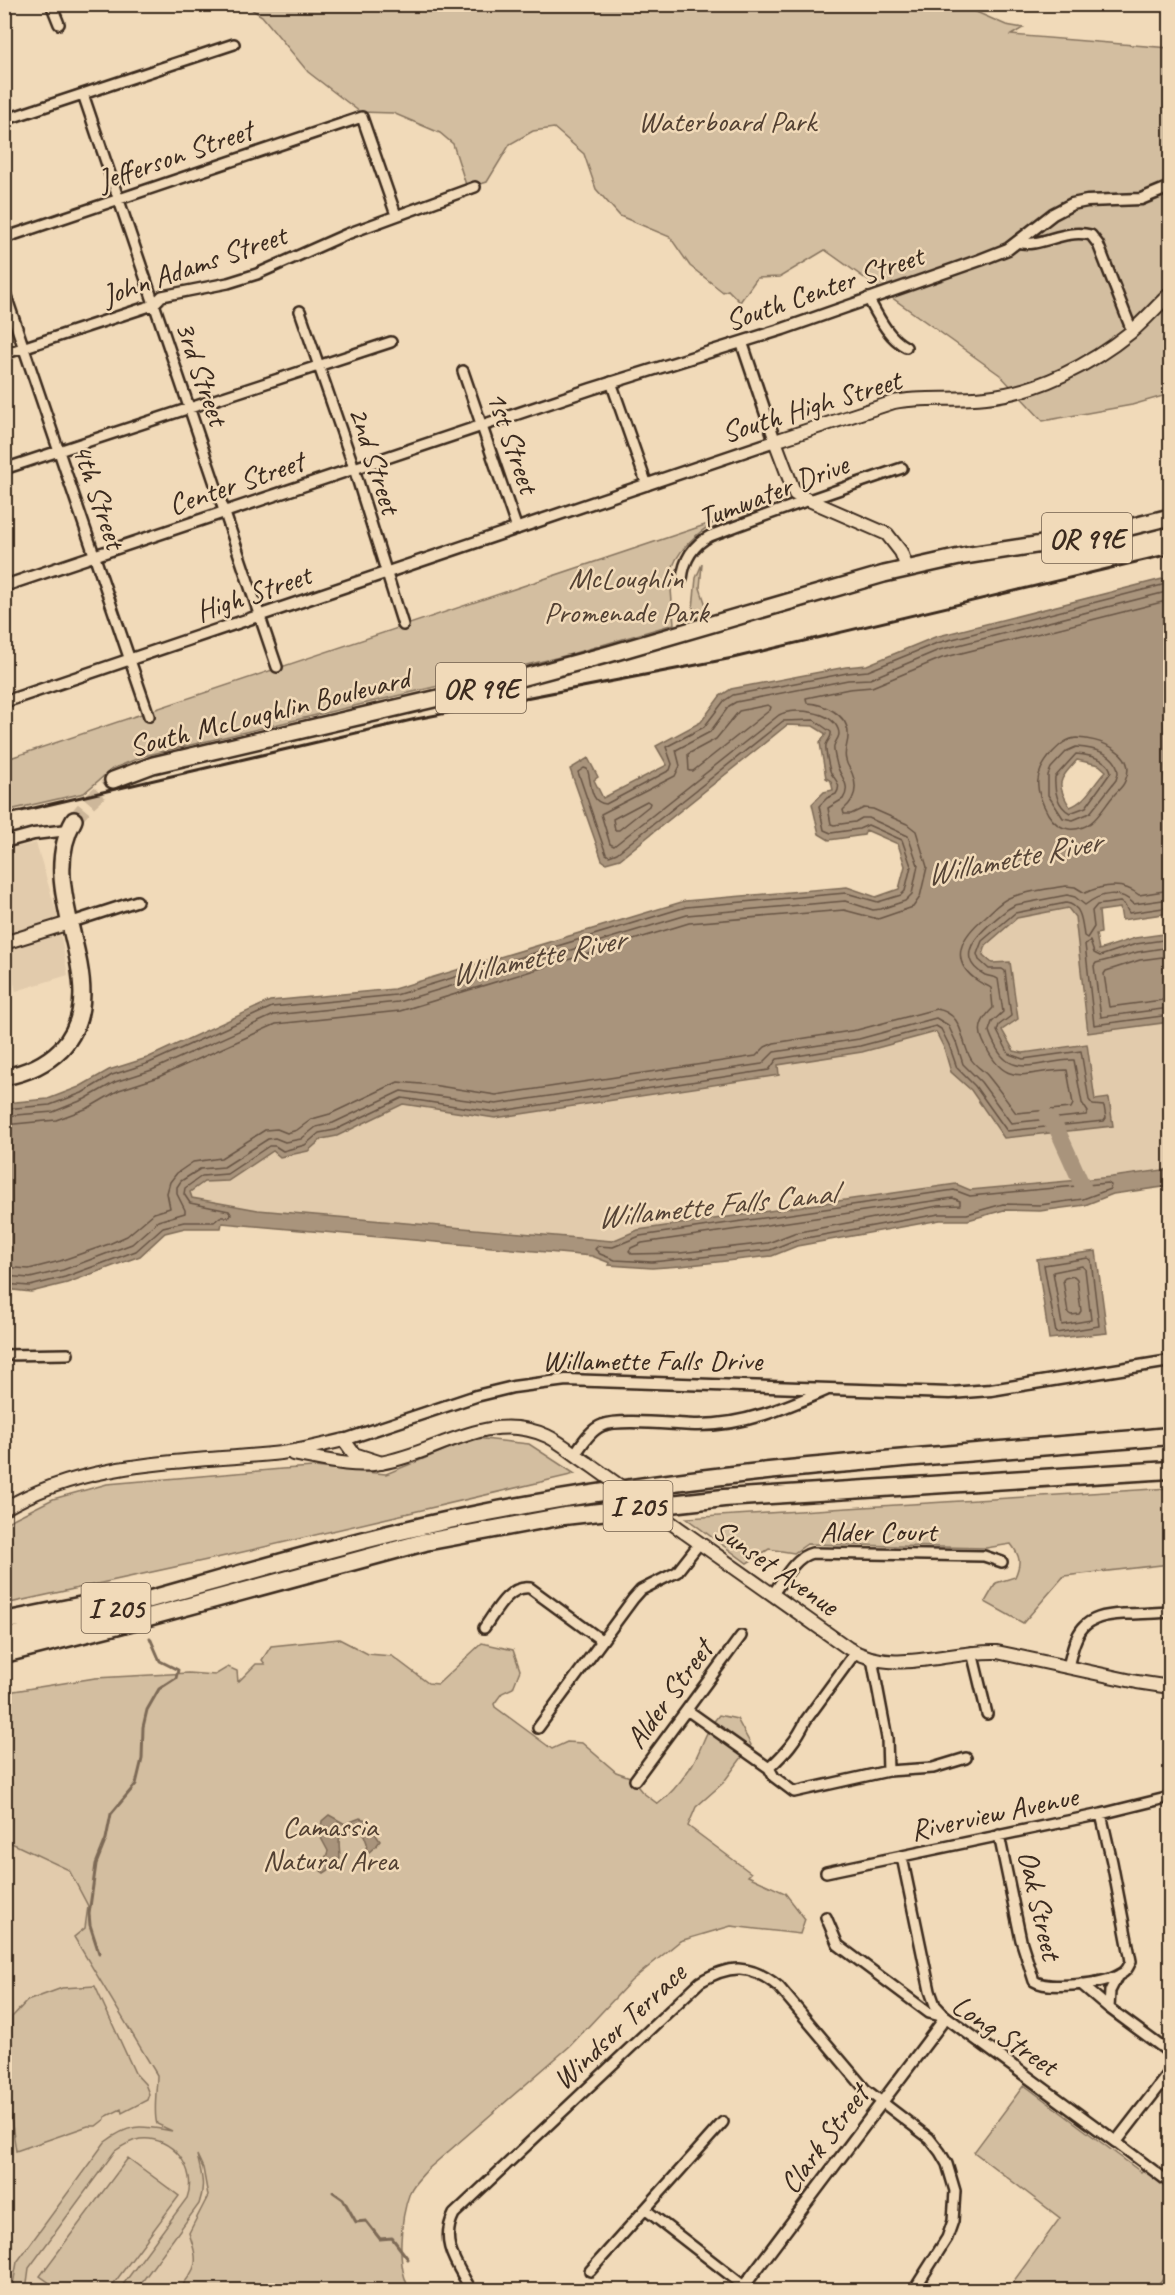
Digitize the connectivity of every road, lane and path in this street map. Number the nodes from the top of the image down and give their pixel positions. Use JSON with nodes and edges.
{"nodes":[{"id":1,"x":51,"y":4,"type":"edge"},
{"id":2,"x":59,"y":24,"type":"dead end"},
{"id":3,"x":234,"y":44,"type":"dead end"},
{"id":4,"x":83,"y":94,"type":"junction"},
{"id":5,"x":4,"y":120,"type":"edge"},
{"id":6,"x":475,"y":187,"type":"dead end"},
{"id":7,"x":1170,"y":187,"type":"edge"},
{"id":8,"x":118,"y":200,"type":"junction"},
{"id":9,"x":396,"y":215,"type":"junction"},
{"id":10,"x":4,"y":238,"type":"edge"},
{"id":11,"x":1017,"y":242,"type":"junction"},
{"id":12,"x":4,"y":290,"type":"edge"},
{"id":13,"x":1170,"y":294,"type":"edge"},
{"id":14,"x":868,"y":298,"type":"junction"},
{"id":15,"x":153,"y":305,"type":"junction"},
{"id":16,"x":300,"y":311,"type":"dead end"},
{"id":17,"x":1132,"y":331,"type":"junction"},
{"id":18,"x":392,"y":342,"type":"dead end"},
{"id":19,"x":742,"y":343,"type":"junction"},
{"id":20,"x":906,"y":347,"type":"dead end"},
{"id":21,"x":24,"y":348,"type":"junction"},
{"id":22,"x":4,"y":354,"type":"edge"},
{"id":23,"x":319,"y":365,"type":"junction"},
{"id":24,"x":462,"y":371,"type":"dead end"},
{"id":25,"x":611,"y":382,"type":"junction"},
{"id":26,"x":188,"y":408,"type":"junction"},
{"id":27,"x":482,"y":426,"type":"junction"},
{"id":28,"x":775,"y":441,"type":"junction"},
{"id":29,"x":58,"y":451,"type":"junction"},
{"id":30,"x":902,"y":468,"type":"dead end"},
{"id":31,"x":4,"y":469,"type":"edge"},
{"id":32,"x":353,"y":469,"type":"junction"},
{"id":33,"x":647,"y":485,"type":"junction"},
{"id":34,"x":805,"y":500,"type":"junction"},
{"id":35,"x":224,"y":512,"type":"junction"},
{"id":36,"x":1170,"y":517,"type":"edge"},
{"id":37,"x":517,"y":528,"type":"junction"},
{"id":38,"x":94,"y":556,"type":"junction"},
{"id":39,"x":907,"y":568,"type":"junction"},
{"id":40,"x":386,"y":573,"type":"junction"},
{"id":41,"x":682,"y":579,"type":"dead end"},
{"id":42,"x":4,"y":586,"type":"edge"},
{"id":43,"x":260,"y":616,"type":"junction"},
{"id":44,"x":403,"y":625,"type":"dead end"},
{"id":45,"x":130,"y":660,"type":"junction"},
{"id":46,"x":278,"y":667,"type":"dead end"},
{"id":47,"x":4,"y":702,"type":"edge"},
{"id":48,"x":149,"y":716,"type":"dead end"},
{"id":49,"x":113,"y":780,"type":"tunnel mouth"},
{"id":50,"x":71,"y":825,"type":"joint"},
{"id":51,"x":4,"y":842,"type":"edge"},
{"id":52,"x":137,"y":901,"type":"dead end"},
{"id":53,"x":69,"y":923,"type":"junction"},
{"id":54,"x":4,"y":943,"type":"edge"},
{"id":55,"x":4,"y":1077,"type":"edge"},
{"id":56,"x":68,"y":1354,"type":"dead end"},
{"id":57,"x":4,"y":1355,"type":"edge"},
{"id":58,"x":1170,"y":1361,"type":"edge"},
{"id":59,"x":828,"y":1388,"type":"junction"},
{"id":60,"x":1170,"y":1436,"type":"edge"},
{"id":61,"x":344,"y":1440,"type":"junction"},
{"id":62,"x":283,"y":1453,"type":"junction"},
{"id":63,"x":575,"y":1454,"type":"junction"},
{"id":64,"x":382,"y":1463,"type":"junction"},
{"id":65,"x":1170,"y":1470,"type":"edge"},
{"id":66,"x":4,"y":1509,"type":"edge"},
{"id":67,"x":699,"y":1544,"type":"junction"},
{"id":68,"x":1002,"y":1562,"type":"dead end"},
{"id":69,"x":228,"y":1578,"type":"junction"},
{"id":70,"x":772,"y":1595,"type":"junction"},
{"id":71,"x":1170,"y":1612,"type":"edge"},
{"id":72,"x":4,"y":1621,"type":"edge"},
{"id":73,"x":484,"y":1628,"type":"dead end"},
{"id":74,"x":741,"y":1635,"type":"dead end"},
{"id":75,"x":601,"y":1640,"type":"junction"},
{"id":76,"x":6,"y":1650,"type":"edge"},
{"id":77,"x":972,"y":1652,"type":"junction"},
{"id":78,"x":855,"y":1653,"type":"junction"},
{"id":79,"x":872,"y":1659,"type":"junction"},
{"id":80,"x":1068,"y":1667,"type":"junction"},
{"id":81,"x":1170,"y":1687,"type":"edge"},
{"id":82,"x":687,"y":1710,"type":"junction"},
{"id":83,"x":987,"y":1714,"type":"dead end"},
{"id":84,"x":538,"y":1728,"type":"dead end"},
{"id":85,"x":966,"y":1758,"type":"dead end"},
{"id":86,"x":769,"y":1768,"type":"junction"},
{"id":87,"x":888,"y":1771,"type":"junction"},
{"id":88,"x":635,"y":1780,"type":"dead end"},
{"id":89,"x":1170,"y":1797,"type":"edge"},
{"id":90,"x":1101,"y":1814,"type":"junction"},
{"id":91,"x":999,"y":1835,"type":"junction"},
{"id":92,"x":902,"y":1857,"type":"junction"},
{"id":93,"x":826,"y":1872,"type":"dead end"},
{"id":94,"x":826,"y":1917,"type":"dead end"},
{"id":95,"x":1117,"y":1977,"type":"junction"},
{"id":96,"x":1081,"y":1984,"type":"junction"},
{"id":97,"x":1109,"y":2008,"type":"junction"},
{"id":98,"x":946,"y":2017,"type":"junction"},
{"id":99,"x":1170,"y":2053,"type":"edge"},
{"id":100,"x":1170,"y":2072,"type":"edge"},
{"id":101,"x":881,"y":2103,"type":"junction"},
{"id":102,"x":723,"y":2122,"type":"dead end"},
{"id":103,"x":1116,"y":2142,"type":"junction"},
{"id":104,"x":1170,"y":2183,"type":"edge"},
{"id":105,"x":646,"y":2210,"type":"junction"},
{"id":106,"x":590,"y":2271,"type":"dead end"},
{"id":107,"x":1170,"y":2284,"type":"edge"},
{"id":108,"x":744,"y":2289,"type":"edge"},
{"id":109,"x":471,"y":2290,"type":"edge"},
{"id":110,"x":914,"y":2290,"type":"edge"},
{"id":111,"x":1165,"y":2290,"type":"edge"}],
"edges":[{"from":1,"to":2,"type":"street"},
{"from":3,"to":4,"type":"street"},
{"from":4,"to":5,"type":"street"},
{"from":4,"to":8,"type":"street","name":"3rd Street"},
{"from":6,"to":9,"type":"street","name":"John Adams Street"},
{"from":7,"to":11,"type":"street","name":"South Center Street"},
{"from":8,"to":9,"type":"street","name":"Jefferson Street"},
{"from":8,"to":10,"type":"street","name":"Jefferson Street"},
{"from":8,"to":15,"type":"street","name":"3rd Street"},
{"from":9,"to":15,"type":"street","name":"John Adams Street"},
{"from":11,"to":14,"type":"street","name":"South Center Street"},
{"from":11,"to":17,"type":"street"},
{"from":12,"to":21,"type":"street","name":"4th Street"},
{"from":13,"to":17,"type":"main road","name":"South High Street"},
{"from":14,"to":19,"type":"street","name":"South Center Street"},
{"from":14,"to":20,"type":"street"},
{"from":15,"to":21,"type":"street","name":"John Adams Street"},
{"from":15,"to":26,"type":"street","name":"3rd Street"},
{"from":16,"to":23,"type":"street","name":"2nd Street"},
{"from":17,"to":28,"type":"main road","name":"South High Street"},
{"from":18,"to":23,"type":"street"},
{"from":19,"to":25,"type":"street","name":"South Center Street"},
{"from":19,"to":28,"type":"street"},
{"from":21,"to":22,"type":"street","name":"John Adams Street"},
{"from":21,"to":29,"type":"street","name":"4th Street"},
{"from":23,"to":26,"type":"street"},
{"from":23,"to":32,"type":"street","name":"2nd Street"},
{"from":24,"to":27,"type":"street","name":"1st Street"},
{"from":25,"to":27,"type":"street","name":"South Center Street"},
{"from":25,"to":33,"type":"street"},
{"from":26,"to":29,"type":"street"},
{"from":26,"to":35,"type":"street","name":"3rd Street"},
{"from":27,"to":32,"type":"street","name":"Center Street"},
{"from":27,"to":37,"type":"street","name":"1st Street"},
{"from":28,"to":33,"type":"street","name":"South High Street"},
{"from":28,"to":34,"type":"main road"},
{"from":29,"to":31,"type":"street"},
{"from":29,"to":38,"type":"street","name":"4th Street"},
{"from":30,"to":34,"type":"street","name":"Tumwater Drive"},
{"from":32,"to":35,"type":"street","name":"Center Street"},
{"from":32,"to":40,"type":"street","name":"2nd Street"},
{"from":33,"to":37,"type":"street","name":"South High Street"},
{"from":34,"to":39,"type":"main road"},
{"from":34,"to":41,"type":"street","name":"Tumwater Drive"},
{"from":35,"to":38,"type":"street","name":"Center Street"},
{"from":35,"to":43,"type":"street","name":"3rd Street"},
{"from":36,"to":39,"type":"highway","name":"South McLoughlin Boulevard","number":"OR 99E"},
{"from":37,"to":40,"type":"street","name":"High Street"},
{"from":38,"to":42,"type":"street","name":"Center Street"},
{"from":38,"to":45,"type":"street","name":"4th Street"},
{"from":39,"to":49,"type":"highway","name":"South McLoughlin Boulevard","number":"OR 99E"},
{"from":40,"to":43,"type":"street","name":"High Street"},
{"from":40,"to":44,"type":"street","name":"2nd Street"},
{"from":43,"to":45,"type":"street","name":"High Street"},
{"from":43,"to":46,"type":"street","name":"3rd Street"},
{"from":45,"to":47,"type":"street","name":"High Street"},
{"from":45,"to":48,"type":"street","name":"4th Street"},
{"from":50,"to":51,"type":"street"},
{"from":50,"to":53,"type":"highway"},
{"from":52,"to":53,"type":"street"},
{"from":53,"to":54,"type":"main road"},
{"from":53,"to":55,"type":"highway"},
{"from":56,"to":57,"type":"street"},
{"from":58,"to":59,"type":"street","name":"Willamette Falls Drive"},
{"from":59,"to":61,"type":"street","name":"Willamette Falls Drive"},
{"from":59,"to":63,"type":"street"},
{"from":60,"to":69,"type":"highway","number":"I 205"},
{"from":61,"to":62,"type":"main road","name":"Willamette Falls Drive"},
{"from":61,"to":64,"type":"main road"},
{"from":62,"to":64,"type":"main road","name":"Sunset Avenue"},
{"from":62,"to":66,"type":"main road","name":"Willamette Falls Drive"},
{"from":63,"to":64,"type":"main road","name":"Sunset Avenue"},
{"from":63,"to":67,"type":"main road","name":"Sunset Avenue","bridge":true},
{"from":65,"to":76,"type":"highway","number":"I 205"},
{"from":67,"to":70,"type":"main road","name":"Sunset Avenue"},
{"from":67,"to":75,"type":"street"},
{"from":68,"to":70,"type":"street","name":"Alder Court"},
{"from":69,"to":72,"type":"highway"},
{"from":69,"to":76,"type":"highway","number":"I 205"},
{"from":70,"to":78,"type":"main road","name":"Sunset Avenue"},
{"from":71,"to":80,"type":"street"},
{"from":73,"to":75,"type":"street"},
{"from":74,"to":82,"type":"street","name":"Alder Street"},
{"from":75,"to":84,"type":"street"},
{"from":77,"to":79,"type":"main road","name":"Sunset Avenue"},
{"from":77,"to":80,"type":"main road","name":"Sunset Avenue"},
{"from":77,"to":83,"type":"street"},
{"from":78,"to":79,"type":"main road","name":"Sunset Avenue"},
{"from":78,"to":86,"type":"street"},
{"from":79,"to":87,"type":"street"},
{"from":80,"to":81,"type":"main road","name":"Sunset Avenue"},
{"from":82,"to":86,"type":"street"},
{"from":82,"to":88,"type":"street","name":"Alder Street"},
{"from":85,"to":87,"type":"street"},
{"from":86,"to":87,"type":"street"},
{"from":89,"to":90,"type":"street","name":"Riverview Avenue"},
{"from":90,"to":91,"type":"street","name":"Riverview Avenue"},
{"from":90,"to":95,"type":"street"},
{"from":91,"to":92,"type":"street","name":"Riverview Avenue"},
{"from":91,"to":96,"type":"street","name":"Oak Street"},
{"from":92,"to":93,"type":"street","name":"Riverview Avenue"},
{"from":92,"to":98,"type":"street"},
{"from":94,"to":98,"type":"street","name":"Long Street"},
{"from":95,"to":96,"type":"street"},
{"from":95,"to":97,"type":"street"},
{"from":96,"to":97,"type":"street"},
{"from":97,"to":99,"type":"street"},
{"from":98,"to":101,"type":"street","name":"Clark Street"},
{"from":98,"to":103,"type":"street","name":"Long Street"},
{"from":100,"to":103,"type":"street"},
{"from":101,"to":108,"type":"street","name":"Clark Street"},
{"from":101,"to":109,"type":"street","name":"Windsor Terrace"},
{"from":101,"to":110,"type":"street","name":"Windsor Terrace"},
{"from":102,"to":105,"type":"street"},
{"from":103,"to":104,"type":"street","name":"Long Street"},
{"from":105,"to":106,"type":"street"},
{"from":105,"to":108,"type":"street"},
{"from":107,"to":111,"type":"street"}]}
